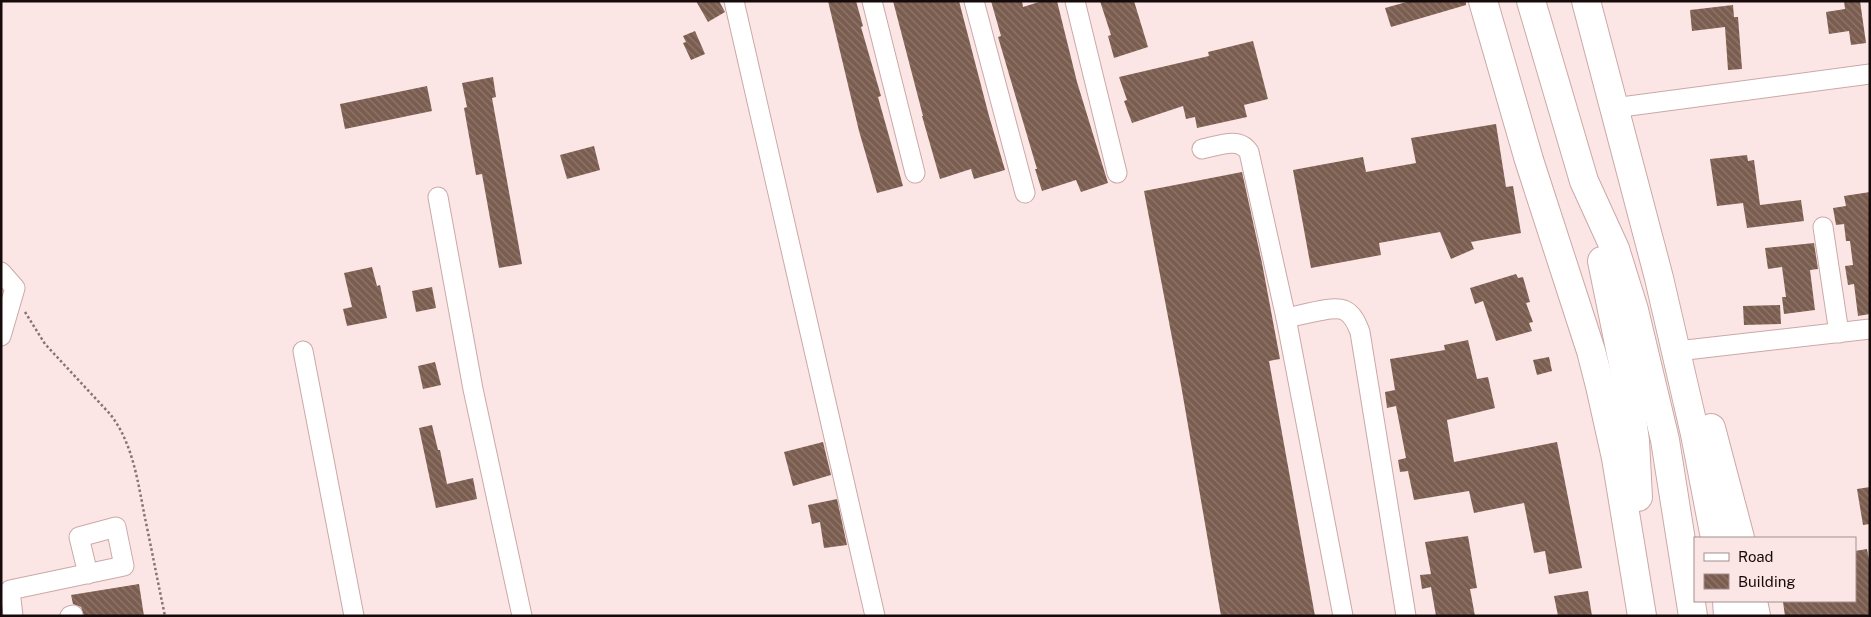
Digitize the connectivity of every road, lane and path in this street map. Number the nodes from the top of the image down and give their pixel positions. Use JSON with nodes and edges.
{"nodes":[{"id":1,"x":734,"y":1,"type":"edge"},
{"id":2,"x":872,"y":1,"type":"edge"},
{"id":3,"x":974,"y":1,"type":"edge"},
{"id":4,"x":1075,"y":1,"type":"edge"},
{"id":5,"x":1483,"y":1,"type":"edge"},
{"id":6,"x":1531,"y":1,"type":"edge"},
{"id":7,"x":1586,"y":1,"type":"edge"},
{"id":8,"x":1870,"y":74,"type":"edge"},
{"id":9,"x":1614,"y":108,"type":"junction"},
{"id":10,"x":1202,"y":149,"type":"dead end"},
{"id":11,"x":915,"y":173,"type":"dead end"},
{"id":12,"x":1117,"y":173,"type":"dead end"},
{"id":13,"x":1584,"y":181,"type":"junction"},
{"id":14,"x":1025,"y":193,"type":"dead end"},
{"id":15,"x":438,"y":197,"type":"dead end"},
{"id":16,"x":1823,"y":227,"type":"dead end"},
{"id":17,"x":1,"y":272,"type":"edge"},
{"id":18,"x":1659,"y":278,"type":"junction"},
{"id":19,"x":14,"y":294,"type":"junction"},
{"id":20,"x":1286,"y":318,"type":"junction"},
{"id":21,"x":1870,"y":329,"type":"edge"},
{"id":22,"x":1839,"y":333,"type":"junction"},
{"id":23,"x":1,"y":336,"type":"edge"},
{"id":24,"x":1686,"y":350,"type":"junction"},
{"id":25,"x":303,"y":351,"type":"dead end"},
{"id":26,"x":1715,"y":537,"type":"edge"},
{"id":27,"x":1740,"y":537,"type":"edge"},
{"id":28,"x":88,"y":574,"type":"dead end"},
{"id":29,"x":1727,"y":602,"type":"edge"},
{"id":30,"x":1752,"y":602,"type":"edge"},
{"id":31,"x":13,"y":616,"type":"edge"},
{"id":32,"x":165,"y":616,"type":"edge"},
{"id":33,"x":354,"y":616,"type":"edge"},
{"id":34,"x":522,"y":616,"type":"edge"},
{"id":35,"x":875,"y":616,"type":"edge"},
{"id":36,"x":1343,"y":616,"type":"edge"},
{"id":37,"x":1406,"y":616,"type":"edge"},
{"id":38,"x":1642,"y":616,"type":"edge"},
{"id":39,"x":1646,"y":616,"type":"edge"},
{"id":40,"x":1693,"y":616,"type":"edge"},
{"id":41,"x":1728,"y":616,"type":"edge"},
{"id":42,"x":1756,"y":616,"type":"edge"}],
"edges":[{"from":1,"to":35,"type":"street"},
{"from":2,"to":11,"type":"street"},
{"from":3,"to":14,"type":"street"},
{"from":4,"to":12,"type":"street"},
{"from":5,"to":38,"type":"highway"},
{"from":6,"to":13,"type":"highway"},
{"from":7,"to":9,"type":"highway"},
{"from":8,"to":9,"type":"street"},
{"from":9,"to":18,"type":"highway"},
{"from":10,"to":20,"type":"street"},
{"from":13,"to":39,"type":"highway"},
{"from":13,"to":40,"type":"highway"},
{"from":15,"to":34,"type":"street"},
{"from":16,"to":22,"type":"street"},
{"from":17,"to":19,"type":"street"},
{"from":18,"to":24,"type":"highway"},
{"from":18,"to":26,"type":"highway"},
{"from":19,"to":23,"type":"street"},
{"from":19,"to":32,"type":"path"},
{"from":20,"to":36,"type":"street"},
{"from":20,"to":37,"type":"street"},
{"from":21,"to":22,"type":"street"},
{"from":22,"to":24,"type":"street"},
{"from":24,"to":27,"type":"highway"},
{"from":25,"to":33,"type":"street"},
{"from":28,"to":31,"type":"street"},
{"from":29,"to":41,"type":"highway"},
{"from":30,"to":42,"type":"highway"}]}
